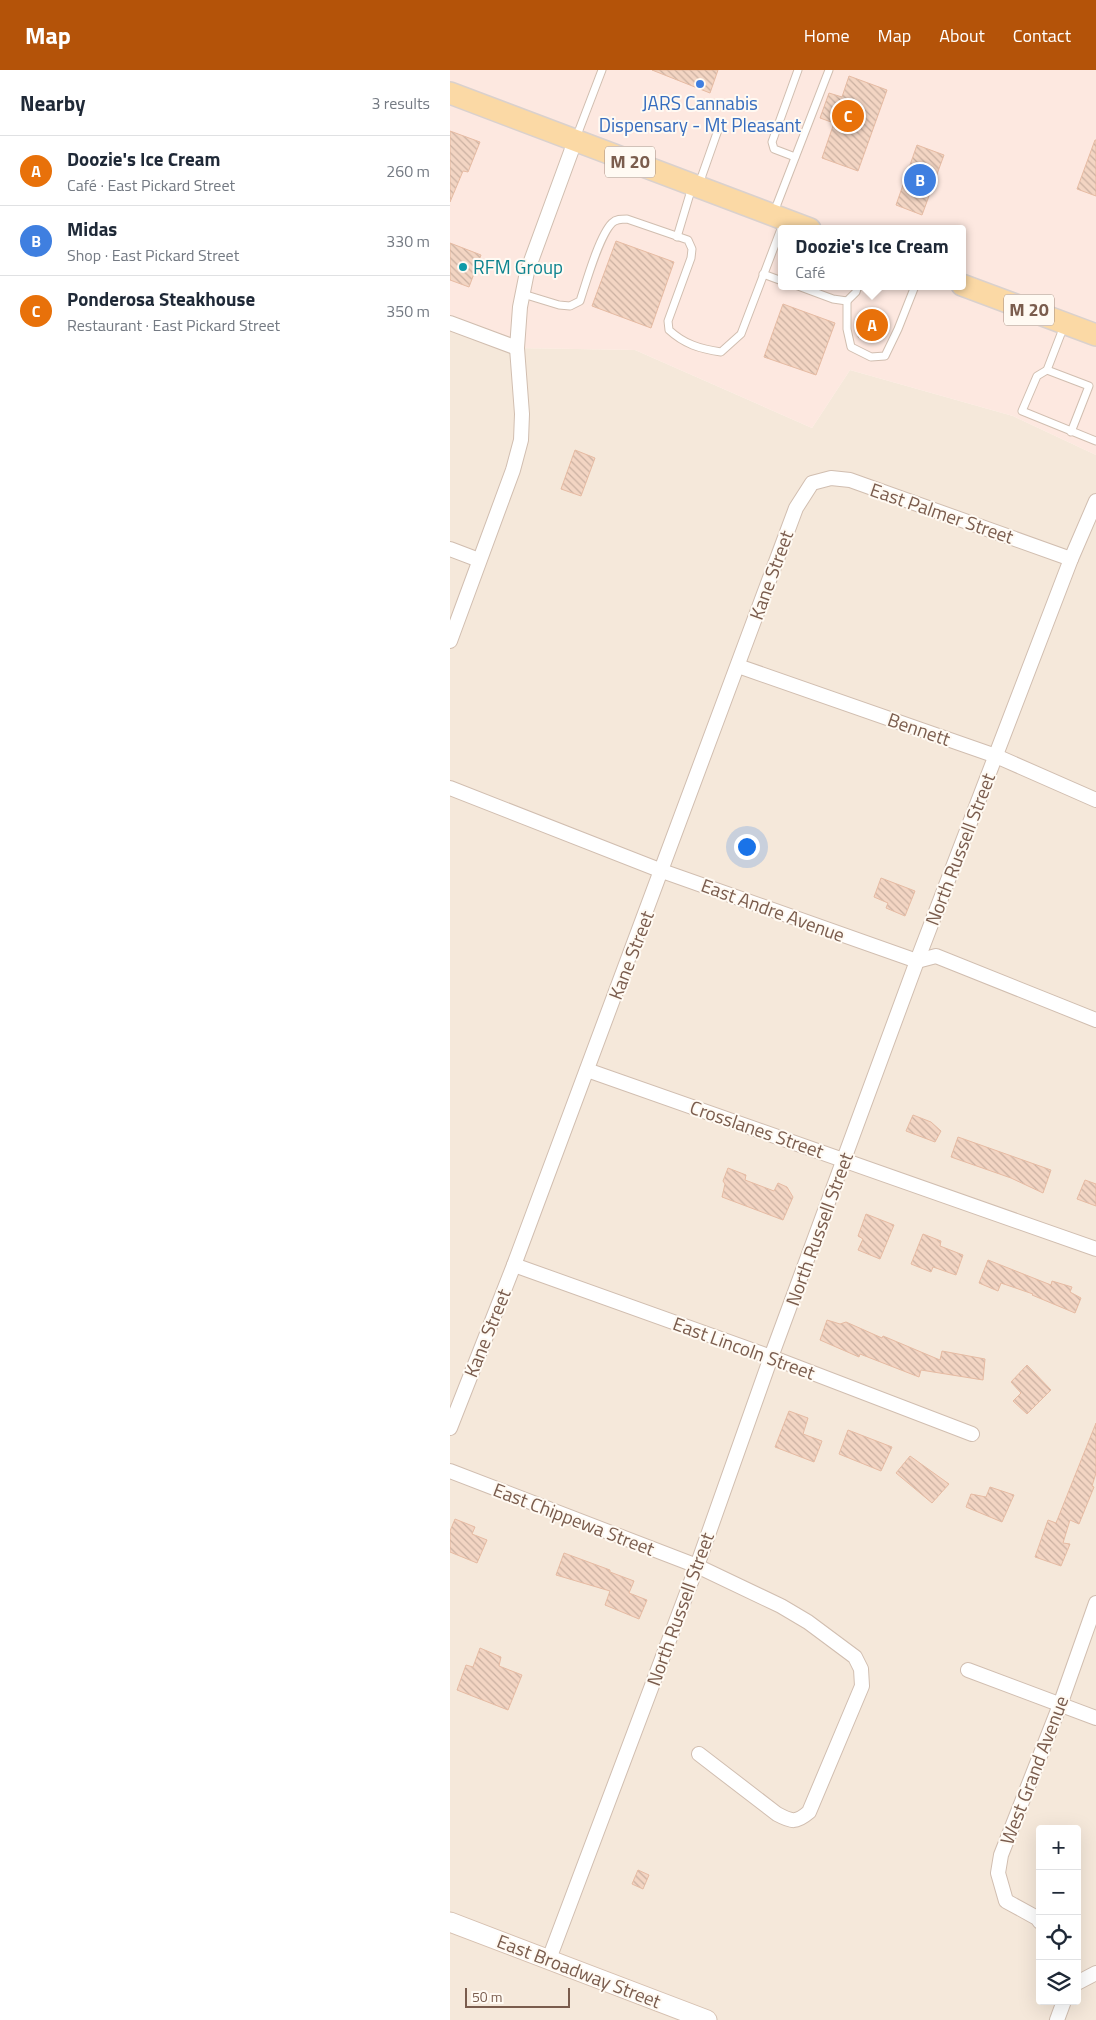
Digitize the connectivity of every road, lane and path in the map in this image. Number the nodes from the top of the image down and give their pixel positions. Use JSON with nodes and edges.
{"nodes":[{"id":1,"x":602,"y":70,"type":"edge"},
{"id":2,"x":798,"y":70,"type":"edge"},
{"id":3,"x":829,"y":70,"type":"edge"},
{"id":4,"x":450,"y":93,"type":"edge"},
{"id":5,"x":718,"y":130,"type":"dead end"},
{"id":6,"x":575,"y":141,"type":"junction"},
{"id":7,"x":795,"y":156,"type":"junction"},
{"id":8,"x":695,"y":186,"type":"junction"},
{"id":9,"x":779,"y":217,"type":"junction"},
{"id":10,"x":800,"y":225,"type":"edge"},
{"id":11,"x":677,"y":237,"type":"junction"},
{"id":12,"x":763,"y":274,"type":"junction"},
{"id":13,"x":778,"y":279,"type":"edge"},
{"id":14,"x":966,"y":287,"type":"edge"},
{"id":15,"x":809,"y":290,"type":"edge"},
{"id":16,"x":857,"y":290,"type":"edge"},
{"id":17,"x":913,"y":290,"type":"edge"},
{"id":18,"x":523,"y":294,"type":"junction"},
{"id":19,"x":847,"y":301,"type":"junction"},
{"id":20,"x":450,"y":323,"type":"edge"},
{"id":21,"x":1065,"y":324,"type":"junction"},
{"id":22,"x":1096,"y":335,"type":"edge"},
{"id":23,"x":517,"y":348,"type":"junction"},
{"id":24,"x":1047,"y":370,"type":"junction"},
{"id":25,"x":1071,"y":432,"type":"junction"},
{"id":26,"x":1096,"y":441,"type":"edge"},
{"id":27,"x":812,"y":482,"type":"joint"},
{"id":28,"x":1096,"y":501,"type":"edge"},
{"id":29,"x":450,"y":549,"type":"edge"},
{"id":30,"x":1071,"y":559,"type":"junction"},
{"id":31,"x":479,"y":560,"type":"junction"},
{"id":32,"x":450,"y":641,"type":"edge"},
{"id":33,"x":738,"y":666,"type":"junction"},
{"id":34,"x":996,"y":756,"type":"junction"},
{"id":35,"x":450,"y":788,"type":"edge"},
{"id":36,"x":1096,"y":800,"type":"edge"},
{"id":37,"x":662,"y":871,"type":"junction"},
{"id":38,"x":917,"y":961,"type":"junction"},
{"id":39,"x":1096,"y":1020,"type":"edge"},
{"id":40,"x":588,"y":1070,"type":"junction"},
{"id":41,"x":845,"y":1160,"type":"junction"},
{"id":42,"x":1096,"y":1249,"type":"edge"},
{"id":43,"x":514,"y":1265,"type":"junction"},
{"id":44,"x":771,"y":1357,"type":"junction"},
{"id":45,"x":450,"y":1428,"type":"edge"},
{"id":46,"x":972,"y":1434,"type":"dead end"},
{"id":47,"x":450,"y":1471,"type":"edge"},
{"id":48,"x":697,"y":1566,"type":"junction"},
{"id":49,"x":1096,"y":1604,"type":"edge"},
{"id":50,"x":968,"y":1670,"type":"dead end"},
{"id":51,"x":1060,"y":1705,"type":"junction"},
{"id":52,"x":1096,"y":1718,"type":"edge"},
{"id":53,"x":699,"y":1754,"type":"dead end"},
{"id":54,"x":1036,"y":1917,"type":"edge"},
{"id":55,"x":450,"y":1922,"type":"edge"},
{"id":56,"x":549,"y":1959,"type":"junction"},
{"id":57,"x":1096,"y":1972,"type":"edge"},
{"id":58,"x":1081,"y":1981,"type":"edge"},
{"id":59,"x":1063,"y":2005,"type":"edge"},
{"id":60,"x":707,"y":2020,"type":"edge"},
{"id":61,"x":1057,"y":2020,"type":"edge"}],
"edges":[{"from":1,"to":6,"type":"lane"},
{"from":2,"to":7,"type":"lane"},
{"from":3,"to":7,"type":"lane"},
{"from":4,"to":6,"type":"main road","number":"M 20"},
{"from":5,"to":8,"type":"lane"},
{"from":6,"to":8,"type":"main road","number":"M 20"},
{"from":6,"to":18,"type":"street"},
{"from":7,"to":9,"type":"lane"},
{"from":8,"to":9,"type":"main road","number":"M 20"},
{"from":8,"to":11,"type":"lane"},
{"from":9,"to":10,"type":"main road","number":"M 20"},
{"from":9,"to":12,"type":"lane"},
{"from":11,"to":12,"type":"lane"},
{"from":11,"to":18,"type":"lane"},
{"from":12,"to":13,"type":"lane"},
{"from":14,"to":21,"type":"main road","number":"M 20"},
{"from":15,"to":19,"type":"lane"},
{"from":16,"to":19,"type":"lane"},
{"from":17,"to":19,"type":"lane"},
{"from":18,"to":23,"type":"street"},
{"from":20,"to":23,"type":"street"},
{"from":21,"to":22,"type":"main road","number":"M 20"},
{"from":21,"to":24,"type":"lane"},
{"from":23,"to":31,"type":"street"},
{"from":24,"to":25,"type":"lane"},
{"from":24,"to":25,"type":"lane"},
{"from":25,"to":26,"type":"lane"},
{"from":27,"to":30,"type":"street","name":"East Palmer Street"},
{"from":27,"to":33,"type":"street","name":"Kane Street"},
{"from":28,"to":30,"type":"street","name":"North Russell Street"},
{"from":29,"to":31,"type":"street"},
{"from":30,"to":34,"type":"street","name":"North Russell Street"},
{"from":31,"to":32,"type":"street"},
{"from":33,"to":34,"type":"street","name":"Bennett"},
{"from":33,"to":37,"type":"street","name":"Kane Street"},
{"from":34,"to":36,"type":"street","name":"Bennett"},
{"from":34,"to":38,"type":"street","name":"North Russell Street"},
{"from":35,"to":37,"type":"street","name":"East Andre Avenue"},
{"from":37,"to":38,"type":"street","name":"East Andre Avenue"},
{"from":37,"to":40,"type":"street","name":"Kane Street"},
{"from":38,"to":39,"type":"street","name":"East Andre Avenue"},
{"from":38,"to":41,"type":"street","name":"North Russell Street"},
{"from":40,"to":41,"type":"street","name":"Crosslanes Street"},
{"from":40,"to":43,"type":"street","name":"Kane Street"},
{"from":41,"to":42,"type":"street","name":"Crosslanes Street"},
{"from":41,"to":44,"type":"street","name":"North Russell Street"},
{"from":43,"to":44,"type":"street","name":"East Lincoln Street"},
{"from":43,"to":45,"type":"street","name":"Kane Street"},
{"from":44,"to":46,"type":"street","name":"East Lincoln Street"},
{"from":44,"to":48,"type":"street","name":"North Russell Street"},
{"from":47,"to":48,"type":"street","name":"East Chippewa Street"},
{"from":48,"to":53,"type":"street","name":"East Chippewa Street"},
{"from":48,"to":56,"type":"street","name":"North Russell Street"},
{"from":49,"to":51,"type":"street","name":"West Grand Avenue"},
{"from":50,"to":51,"type":"street"},
{"from":51,"to":52,"type":"street"},
{"from":51,"to":54,"type":"street","name":"West Grand Avenue"},
{"from":55,"to":56,"type":"street","name":"East Broadway Street"},
{"from":56,"to":60,"type":"street","name":"East Broadway Street"},
{"from":57,"to":58,"type":"street"},
{"from":59,"to":61,"type":"street"}]}
